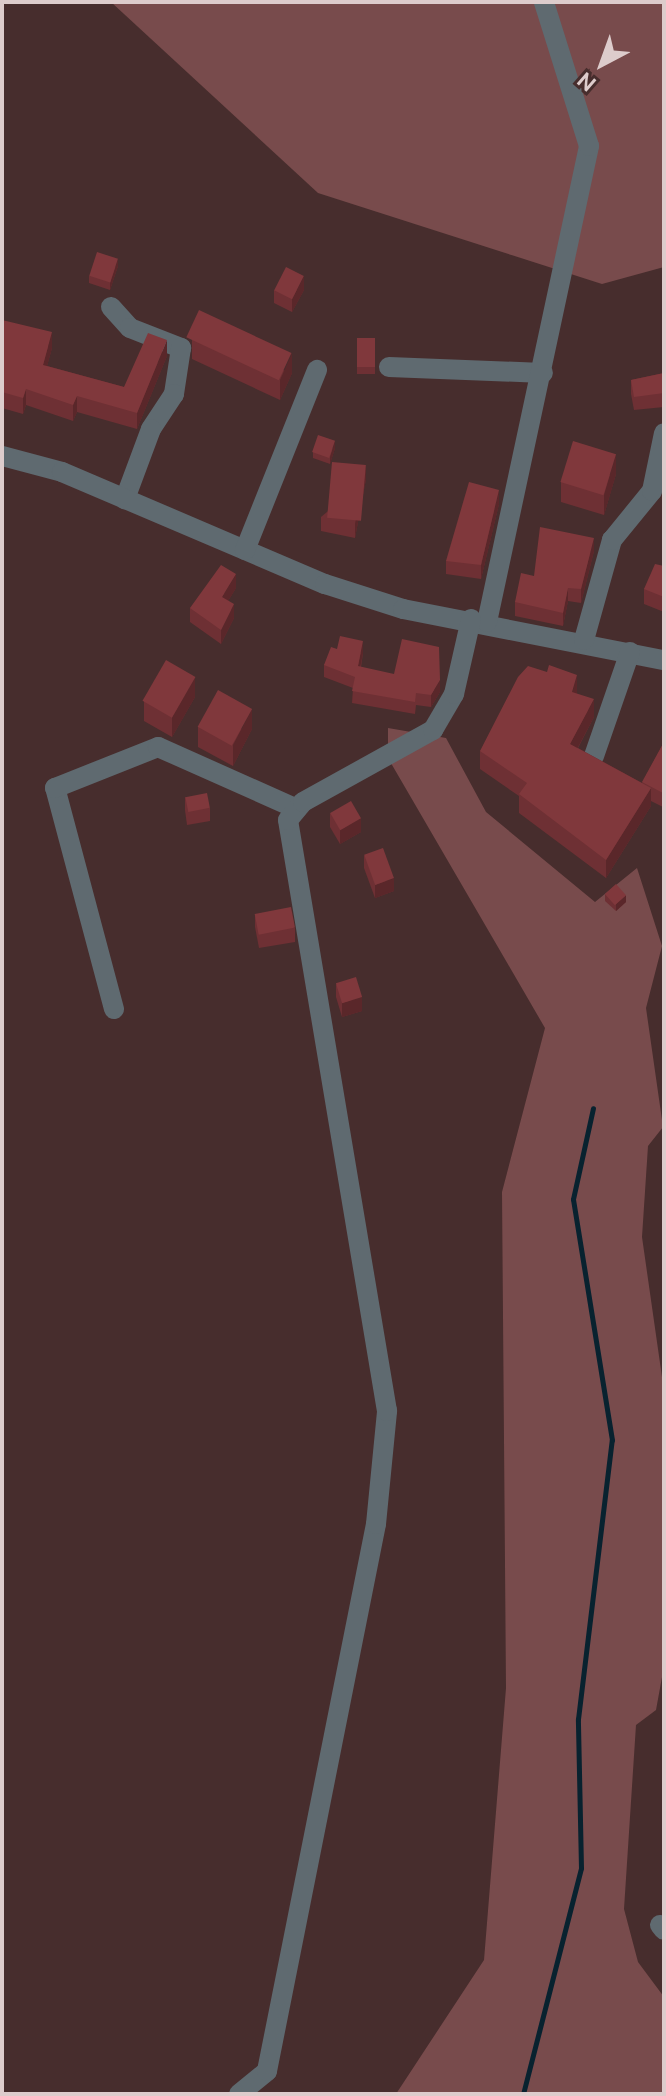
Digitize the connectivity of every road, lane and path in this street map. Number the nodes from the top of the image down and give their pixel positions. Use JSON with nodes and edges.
{"nodes":[{"id":1,"x":544,"y":2,"type":"edge"},
{"id":2,"x":111,"y":307,"type":"dead end"},
{"id":3,"x":389,"y":367,"type":"dead end"},
{"id":4,"x":317,"y":370,"type":"dead end"},
{"id":5,"x":543,"y":373,"type":"junction"},
{"id":6,"x":664,"y":433,"type":"edge"},
{"id":7,"x":2,"y":456,"type":"edge"},
{"id":8,"x":125,"y":499,"type":"junction"},
{"id":9,"x":245,"y":550,"type":"junction"},
{"id":10,"x":479,"y":620,"type":"junction"},
{"id":11,"x":584,"y":640,"type":"junction"},
{"id":12,"x":630,"y":652,"type":"junction"},
{"id":13,"x":664,"y":660,"type":"edge"},
{"id":14,"x":594,"y":756,"type":"edge"},
{"id":15,"x":297,"y":809,"type":"junction"},
{"id":16,"x":114,"y":1009,"type":"dead end"},
{"id":17,"x":239,"y":2094,"type":"edge"}],
"edges":[{"from":1,"to":5,"type":"street"},
{"from":2,"to":8,"type":"street"},
{"from":3,"to":5,"type":"street"},
{"from":4,"to":9,"type":"street"},
{"from":5,"to":10,"type":"street"},
{"from":6,"to":11,"type":"street"},
{"from":7,"to":8,"type":"street"},
{"from":8,"to":9,"type":"street"},
{"from":9,"to":10,"type":"street"},
{"from":10,"to":11,"type":"street"},
{"from":10,"to":15,"type":"street"},
{"from":11,"to":12,"type":"street"},
{"from":12,"to":13,"type":"street"},
{"from":12,"to":14,"type":"street"},
{"from":15,"to":16,"type":"street"},
{"from":15,"to":17,"type":"street"}]}
